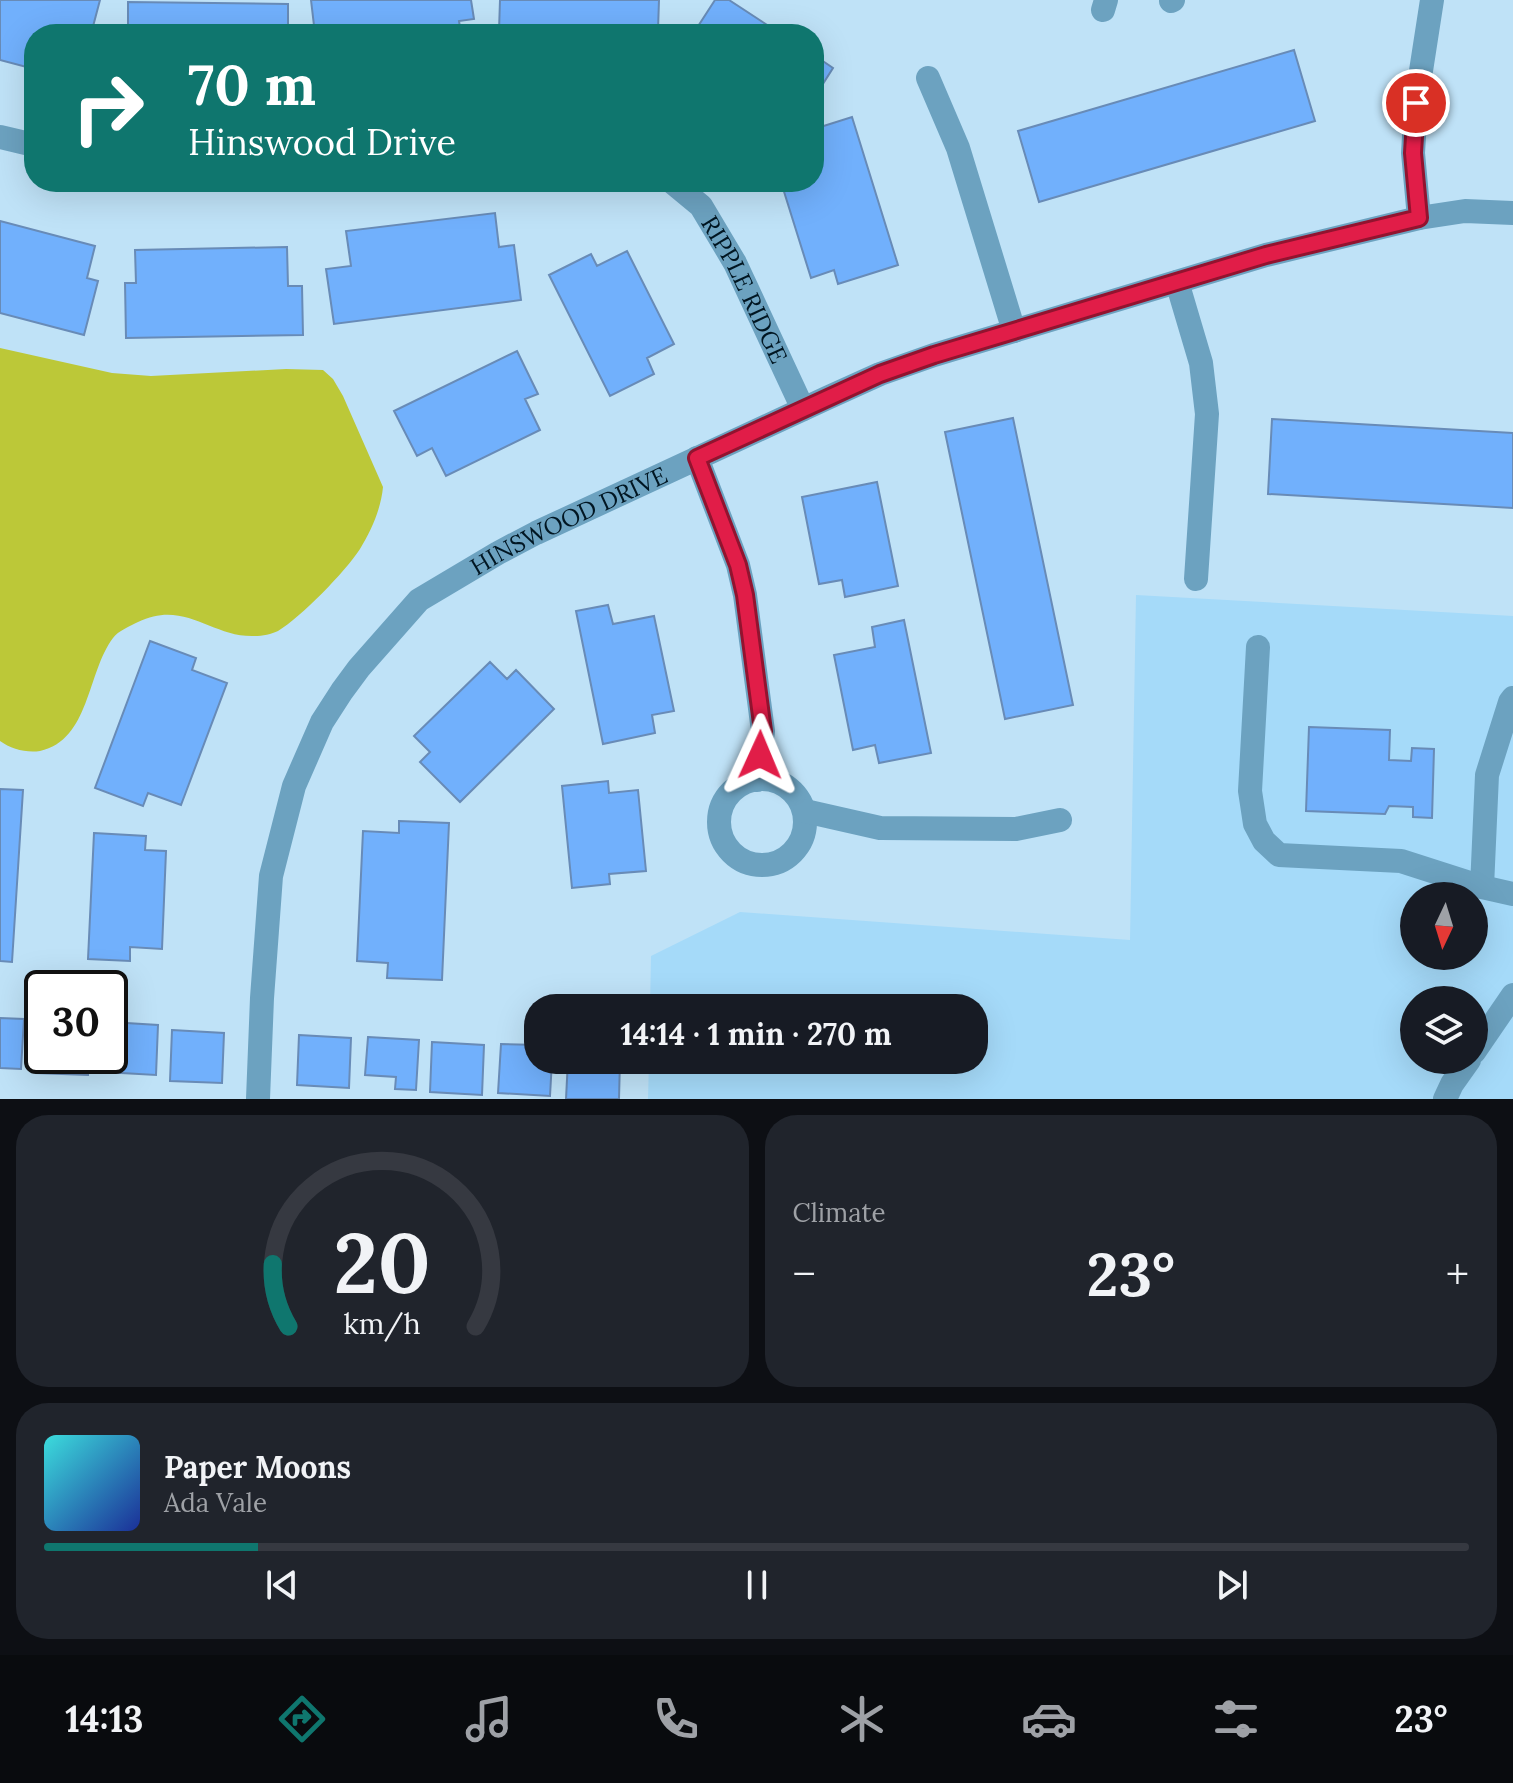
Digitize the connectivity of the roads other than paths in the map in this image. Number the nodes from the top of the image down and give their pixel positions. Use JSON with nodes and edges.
{"nodes":[{"id":1,"x":1432,"y":0,"type":"edge"},
{"id":2,"x":928,"y":78,"type":"dead end"},
{"id":3,"x":0,"y":137,"type":"edge"},
{"id":4,"x":24,"y":143,"type":"edge"},
{"id":5,"x":684,"y":192,"type":"edge"},
{"id":6,"x":1513,"y":213,"type":"edge"},
{"id":7,"x":1419,"y":218,"type":"junction"},
{"id":8,"x":1177,"y":282,"type":"junction"},
{"id":9,"x":1014,"y":331,"type":"junction"},
{"id":10,"x":803,"y":409,"type":"junction"},
{"id":11,"x":697,"y":458,"type":"junction"},
{"id":12,"x":1196,"y":579,"type":"dead end"},
{"id":13,"x":1258,"y":647,"type":"dead end"},
{"id":14,"x":1513,"y":698,"type":"edge"},
{"id":15,"x":757,"y":780,"type":"junction"},
{"id":16,"x":805,"y":811,"type":"junction"},
{"id":17,"x":1060,"y":820,"type":"dead end"},
{"id":18,"x":1466,"y":882,"type":"edge"},
{"id":19,"x":1482,"y":882,"type":"edge"},
{"id":20,"x":1488,"y":888,"type":"edge"},
{"id":21,"x":1513,"y":894,"type":"edge"},
{"id":22,"x":1513,"y":995,"type":"edge"},
{"id":23,"x":1488,"y":1032,"type":"edge"},
{"id":24,"x":1459,"y":1074,"type":"edge"},
{"id":25,"x":258,"y":1099,"type":"edge"},
{"id":26,"x":1445,"y":1099,"type":"edge"}],
"edges":[{"from":1,"to":7,"type":"street"},
{"from":2,"to":9,"type":"street"},
{"from":3,"to":4,"type":"street"},
{"from":5,"to":10,"type":"street","name":"RIPPLE RIDGE"},
{"from":6,"to":7,"type":"street","name":"HINSWOOD DRIVE"},
{"from":7,"to":8,"type":"street","name":"HINSWOOD DRIVE"},
{"from":8,"to":9,"type":"street","name":"HINSWOOD DRIVE"},
{"from":8,"to":12,"type":"street"},
{"from":9,"to":10,"type":"street","name":"HINSWOOD DRIVE"},
{"from":10,"to":11,"type":"street","name":"HINSWOOD DRIVE"},
{"from":11,"to":15,"type":"street"},
{"from":11,"to":25,"type":"street","name":"HINSWOOD DRIVE"},
{"from":13,"to":18,"type":"street"},
{"from":14,"to":19,"type":"street"},
{"from":15,"to":16,"type":"street"},
{"from":15,"to":16,"type":"street"},
{"from":16,"to":17,"type":"street"},
{"from":20,"to":21,"type":"street"},
{"from":22,"to":23,"type":"street"},
{"from":24,"to":26,"type":"street"}]}
